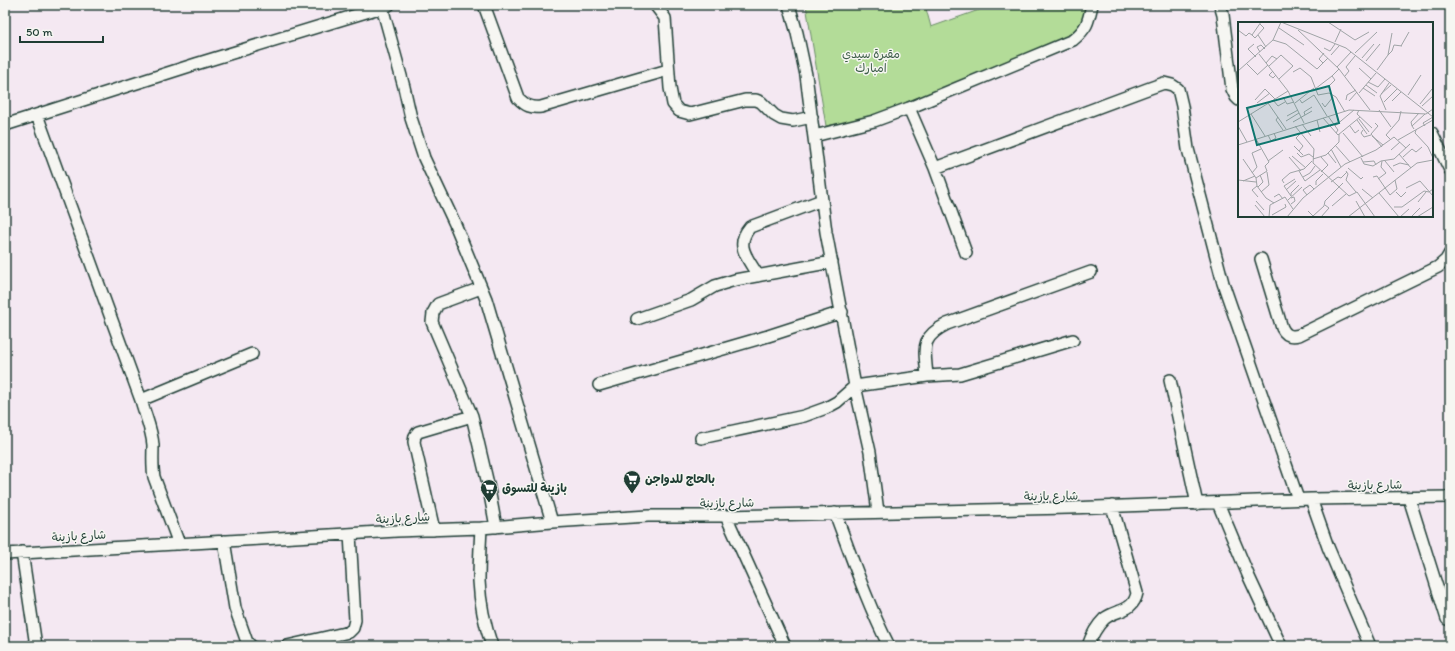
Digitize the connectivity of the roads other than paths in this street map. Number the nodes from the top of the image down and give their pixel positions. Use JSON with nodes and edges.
{"nodes":[{"id":1,"x":484,"y":5,"type":"edge"},
{"id":2,"x":655,"y":5,"type":"edge"},
{"id":3,"x":789,"y":5,"type":"edge"},
{"id":4,"x":1092,"y":5,"type":"edge"},
{"id":5,"x":1220,"y":5,"type":"edge"},
{"id":6,"x":386,"y":6,"type":"edge"},
{"id":7,"x":668,"y":70,"type":"junction"},
{"id":8,"x":1238,"y":99,"type":"edge"},
{"id":9,"x":909,"y":108,"type":"junction"},
{"id":10,"x":37,"y":115,"type":"junction"},
{"id":11,"x":812,"y":117,"type":"junction"},
{"id":12,"x":5,"y":125,"type":"edge"},
{"id":13,"x":1433,"y":135,"type":"edge"},
{"id":14,"x":814,"y":136,"type":"junction"},
{"id":15,"x":935,"y":168,"type":"junction"},
{"id":16,"x":1450,"y":170,"type":"edge"},
{"id":17,"x":822,"y":200,"type":"junction"},
{"id":18,"x":966,"y":253,"type":"dead end"},
{"id":19,"x":1450,"y":253,"type":"edge"},
{"id":20,"x":1261,"y":259,"type":"dead end"},
{"id":21,"x":832,"y":262,"type":"junction"},
{"id":22,"x":1091,"y":272,"type":"dead end"},
{"id":23,"x":758,"y":276,"type":"junction"},
{"id":24,"x":481,"y":288,"type":"junction"},
{"id":25,"x":842,"y":312,"type":"junction"},
{"id":26,"x":637,"y":319,"type":"dead end"},
{"id":27,"x":1073,"y":340,"type":"dead end"},
{"id":28,"x":252,"y":354,"type":"dead end"},
{"id":29,"x":927,"y":376,"type":"junction"},
{"id":30,"x":1170,"y":380,"type":"dead end"},
{"id":31,"x":599,"y":386,"type":"dead end"},
{"id":32,"x":855,"y":386,"type":"junction"},
{"id":33,"x":141,"y":400,"type":"junction"},
{"id":34,"x":472,"y":416,"type":"junction"},
{"id":35,"x":701,"y":438,"type":"dead end"},
{"id":36,"x":1450,"y":497,"type":"edge"},
{"id":37,"x":1409,"y":498,"type":"junction"},
{"id":38,"x":1298,"y":499,"type":"junction"},
{"id":39,"x":1311,"y":499,"type":"junction"},
{"id":40,"x":1218,"y":503,"type":"junction"},
{"id":41,"x":1197,"y":504,"type":"junction"},
{"id":42,"x":1112,"y":506,"type":"junction"},
{"id":43,"x":878,"y":512,"type":"junction"},
{"id":44,"x":835,"y":514,"type":"junction"},
{"id":45,"x":726,"y":516,"type":"junction"},
{"id":46,"x":552,"y":522,"type":"junction"},
{"id":47,"x":496,"y":527,"type":"junction"},
{"id":48,"x":481,"y":528,"type":"junction"},
{"id":49,"x":434,"y":530,"type":"junction"},
{"id":50,"x":350,"y":534,"type":"junction"},
{"id":51,"x":224,"y":541,"type":"junction"},
{"id":52,"x":179,"y":544,"type":"junction"},
{"id":53,"x":22,"y":552,"type":"junction"},
{"id":54,"x":5,"y":554,"type":"edge"},
{"id":55,"x":1447,"y":619,"type":"dead end"},
{"id":56,"x":36,"y":646,"type":"edge"},
{"id":57,"x":251,"y":646,"type":"edge"},
{"id":58,"x":287,"y":646,"type":"edge"},
{"id":59,"x":492,"y":646,"type":"edge"},
{"id":60,"x":785,"y":646,"type":"edge"},
{"id":61,"x":889,"y":646,"type":"edge"},
{"id":62,"x":1088,"y":646,"type":"edge"},
{"id":63,"x":1282,"y":646,"type":"edge"},
{"id":64,"x":1370,"y":646,"type":"edge"}],
"edges":[{"from":1,"to":7,"type":"street"},
{"from":2,"to":7,"type":"street"},
{"from":3,"to":11,"type":"street"},
{"from":4,"to":9,"type":"street"},
{"from":5,"to":8,"type":"street"},
{"from":6,"to":10,"type":"street"},
{"from":6,"to":24,"type":"street"},
{"from":7,"to":11,"type":"street"},
{"from":9,"to":14,"type":"street"},
{"from":9,"to":15,"type":"street"},
{"from":10,"to":12,"type":"street"},
{"from":10,"to":33,"type":"street"},
{"from":11,"to":14,"type":"street"},
{"from":13,"to":16,"type":"street"},
{"from":14,"to":17,"type":"street"},
{"from":15,"to":18,"type":"street"},
{"from":15,"to":38,"type":"street"},
{"from":17,"to":21,"type":"street"},
{"from":17,"to":23,"type":"street"},
{"from":19,"to":20,"type":"street"},
{"from":21,"to":23,"type":"street"},
{"from":21,"to":25,"type":"street"},
{"from":22,"to":29,"type":"street"},
{"from":23,"to":26,"type":"street"},
{"from":24,"to":34,"type":"street"},
{"from":24,"to":46,"type":"street"},
{"from":25,"to":31,"type":"street"},
{"from":25,"to":32,"type":"street"},
{"from":27,"to":29,"type":"street"},
{"from":28,"to":33,"type":"street"},
{"from":29,"to":32,"type":"street"},
{"from":30,"to":41,"type":"street"},
{"from":32,"to":35,"type":"street"},
{"from":32,"to":43,"type":"street"},
{"from":33,"to":52,"type":"street"},
{"from":34,"to":47,"type":"street"},
{"from":34,"to":49,"type":"street"},
{"from":36,"to":37,"type":"street","name":"شارع بازينة"},
{"from":37,"to":39,"type":"street","name":"شارع بازينة"},
{"from":37,"to":55,"type":"street"},
{"from":38,"to":39,"type":"street","name":"شارع بازينة"},
{"from":38,"to":40,"type":"street","name":"شارع بازينة"},
{"from":39,"to":64,"type":"street"},
{"from":40,"to":41,"type":"street","name":"شارع بازينة"},
{"from":40,"to":63,"type":"street"},
{"from":41,"to":42,"type":"street","name":"شارع بازينة"},
{"from":42,"to":43,"type":"street","name":"شارع بازينة"},
{"from":42,"to":62,"type":"street"},
{"from":43,"to":44,"type":"street","name":"شارع بازينة"},
{"from":44,"to":45,"type":"street","name":"شارع بازينة"},
{"from":44,"to":61,"type":"street"},
{"from":45,"to":46,"type":"street","name":"شارع بازينة"},
{"from":45,"to":60,"type":"street"},
{"from":46,"to":47,"type":"street","name":"شارع بازينة"},
{"from":47,"to":48,"type":"street","name":"شارع بازينة"},
{"from":48,"to":49,"type":"street","name":"شارع بازينة"},
{"from":48,"to":59,"type":"street"},
{"from":49,"to":50,"type":"street","name":"شارع بازينة"},
{"from":50,"to":51,"type":"street","name":"شارع بازينة"},
{"from":50,"to":58,"type":"street"},
{"from":51,"to":52,"type":"street","name":"شارع بازينة"},
{"from":51,"to":57,"type":"street"},
{"from":52,"to":53,"type":"street","name":"شارع بازينة"},
{"from":53,"to":54,"type":"street","name":"شارع بازينة"},
{"from":53,"to":56,"type":"street"}]}
